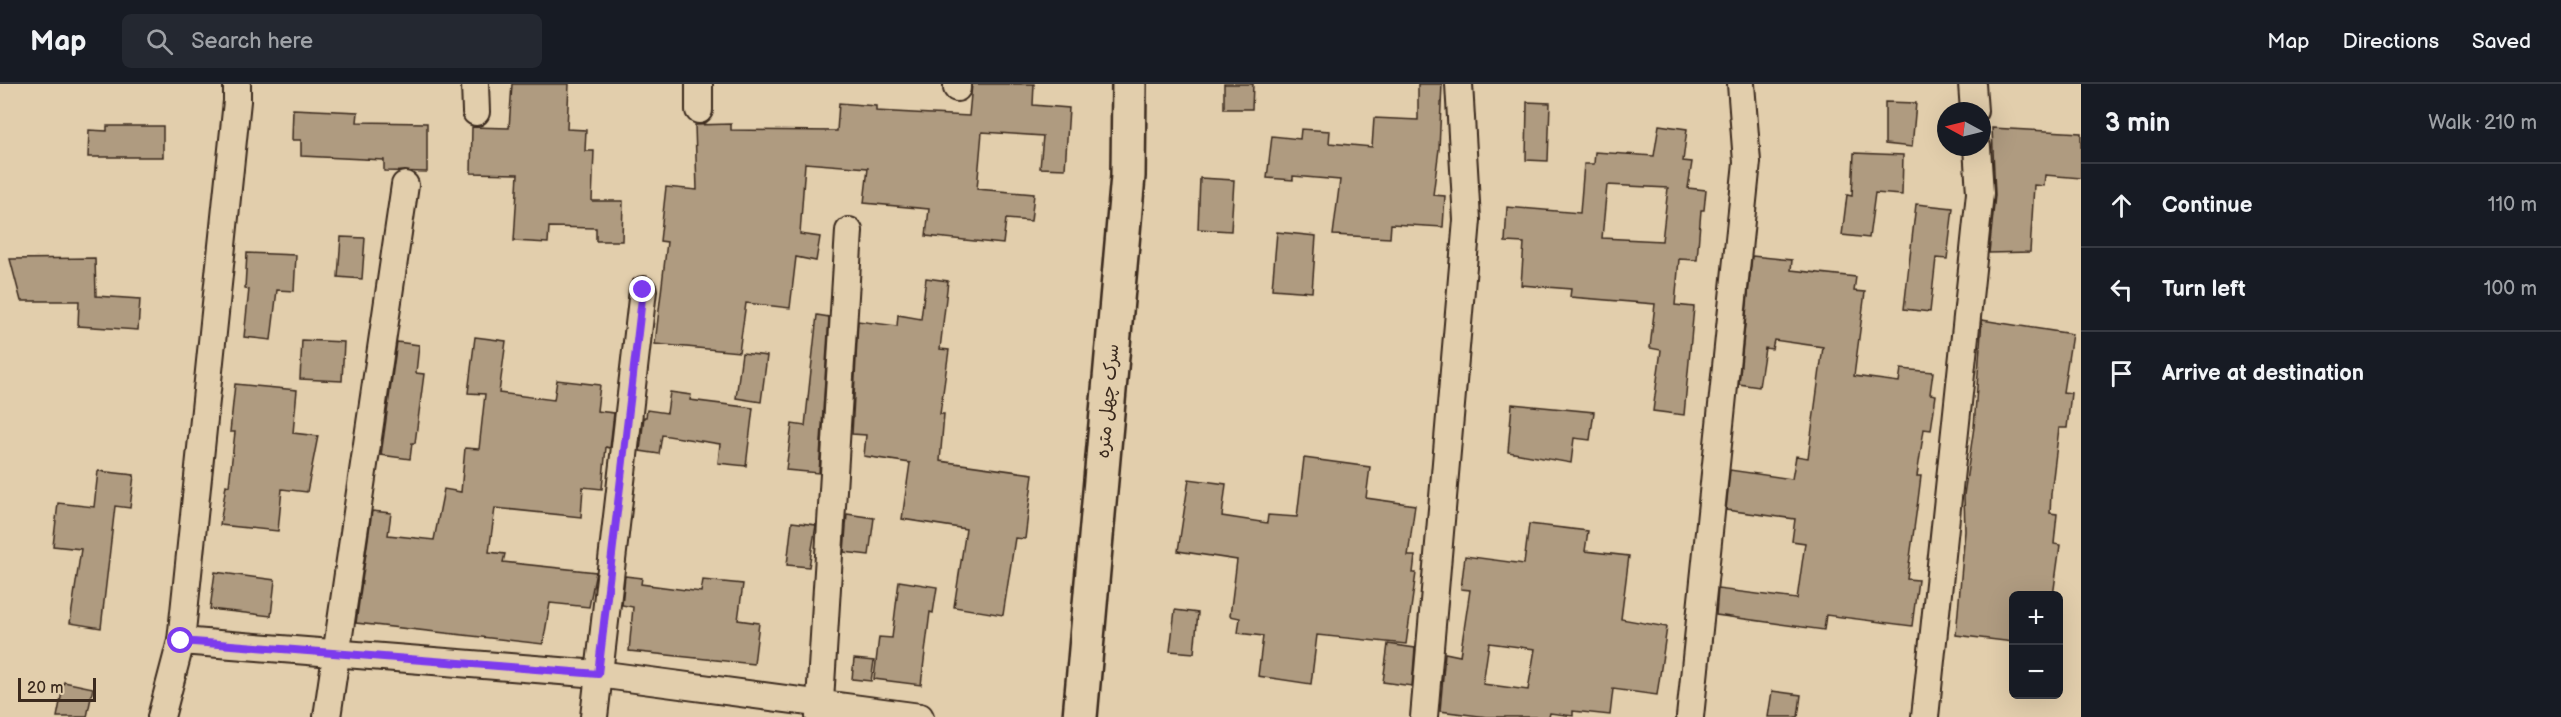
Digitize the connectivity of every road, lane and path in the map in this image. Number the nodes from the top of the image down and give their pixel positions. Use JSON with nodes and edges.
{"nodes":[{"id":1,"x":237,"y":84,"type":"edge"},
{"id":2,"x":475,"y":84,"type":"edge"},
{"id":3,"x":699,"y":84,"type":"edge"},
{"id":4,"x":1129,"y":84,"type":"edge"},
{"id":5,"x":1459,"y":84,"type":"edge"},
{"id":6,"x":1741,"y":84,"type":"edge"},
{"id":7,"x":1972,"y":84,"type":"edge"},
{"id":8,"x":1973,"y":102,"type":"edge"},
{"id":9,"x":699,"y":110,"type":"dead end"},
{"id":10,"x":476,"y":112,"type":"dead end"},
{"id":11,"x":1978,"y":156,"type":"edge"},
{"id":12,"x":405,"y":185,"type":"dead end"},
{"id":13,"x":849,"y":231,"type":"dead end"},
{"id":14,"x":643,"y":290,"type":"dead end"},
{"id":15,"x":181,"y":641,"type":"junction"},
{"id":16,"x":334,"y":654,"type":"junction"},
{"id":17,"x":598,"y":674,"type":"junction"},
{"id":18,"x":819,"y":710,"type":"edge"},
{"id":19,"x":161,"y":717,"type":"edge"},
{"id":20,"x":327,"y":717,"type":"edge"},
{"id":21,"x":594,"y":717,"type":"edge"},
{"id":22,"x":920,"y":717,"type":"edge"},
{"id":23,"x":1080,"y":717,"type":"edge"},
{"id":24,"x":1424,"y":717,"type":"edge"},
{"id":25,"x":1690,"y":717,"type":"edge"},
{"id":26,"x":1925,"y":717,"type":"edge"}],
"edges":[{"from":1,"to":15,"type":"street"},
{"from":2,"to":10,"type":"street"},
{"from":3,"to":9,"type":"street"},
{"from":4,"to":23,"type":"street","name":"سرک چهل متره"},
{"from":5,"to":24,"type":"street"},
{"from":6,"to":25,"type":"street"},
{"from":7,"to":8,"type":"street"},
{"from":11,"to":26,"type":"street"},
{"from":12,"to":16,"type":"street"},
{"from":13,"to":18,"type":"street"},
{"from":14,"to":17,"type":"street"},
{"from":15,"to":16,"type":"street"},
{"from":15,"to":19,"type":"street"},
{"from":16,"to":17,"type":"street"},
{"from":16,"to":20,"type":"street"},
{"from":17,"to":18,"type":"street"},
{"from":17,"to":21,"type":"street"},
{"from":18,"to":22,"type":"street"}]}
